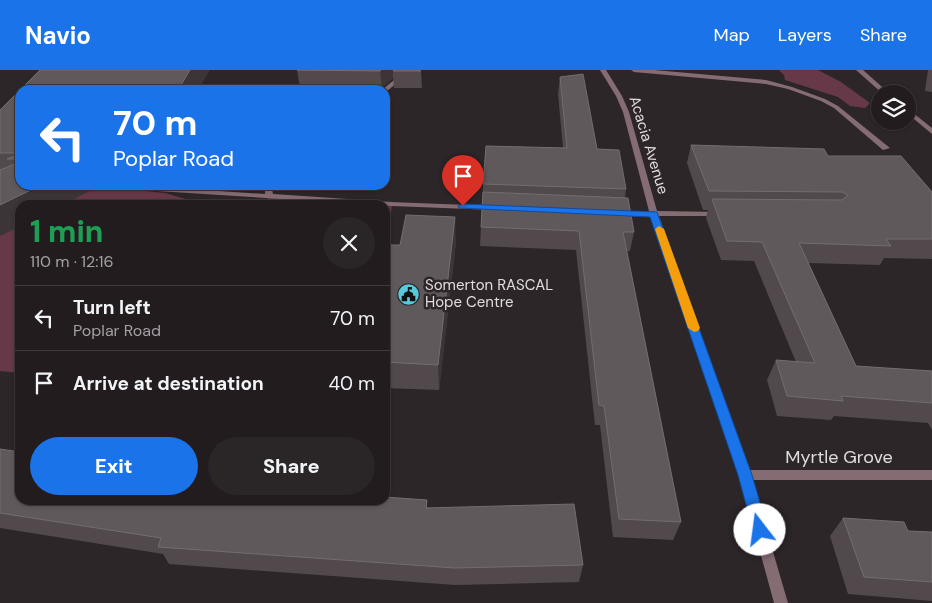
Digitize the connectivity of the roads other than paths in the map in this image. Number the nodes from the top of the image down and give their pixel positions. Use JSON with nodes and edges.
{"nodes":[{"id":1,"x":410,"y":70,"type":"edge"},
{"id":2,"x":603,"y":70,"type":"edge"},
{"id":3,"x":634,"y":70,"type":"edge"},
{"id":4,"x":859,"y":70,"type":"edge"},
{"id":5,"x":876,"y":85,"type":"edge"},
{"id":6,"x":390,"y":86,"type":"edge"},
{"id":7,"x":916,"y":118,"type":"edge"},
{"id":8,"x":932,"y":132,"type":"edge"},
{"id":9,"x":886,"y":148,"type":"dead end"},
{"id":10,"x":173,"y":190,"type":"edge"},
{"id":11,"x":268,"y":190,"type":"edge"},
{"id":12,"x":270,"y":196,"type":"junction"},
{"id":13,"x":331,"y":200,"type":"edge"},
{"id":14,"x":390,"y":204,"type":"edge"},
{"id":15,"x":501,"y":208,"type":"edge"},
{"id":16,"x":606,"y":212,"type":"edge"},
{"id":17,"x":654,"y":214,"type":"junction"},
{"id":18,"x":734,"y":214,"type":"edge"},
{"id":19,"x":745,"y":475,"type":"junction"},
{"id":20,"x":932,"y":475,"type":"edge"},
{"id":21,"x":781,"y":603,"type":"edge"}],
"edges":[{"from":1,"to":6,"type":"street"},
{"from":2,"to":17,"type":"street","name":"Acacia Avenue"},
{"from":3,"to":9,"type":"street"},
{"from":4,"to":5,"type":"street"},
{"from":7,"to":8,"type":"street"},
{"from":10,"to":12,"type":"street"},
{"from":11,"to":12,"type":"street"},
{"from":12,"to":13,"type":"street"},
{"from":14,"to":15,"type":"street"},
{"from":16,"to":17,"type":"street"},
{"from":17,"to":18,"type":"street"},
{"from":17,"to":19,"type":"street","name":"Acacia Avenue"},
{"from":19,"to":20,"type":"street","name":"Myrtle Grove"},
{"from":19,"to":21,"type":"street","name":"Acacia Avenue"}]}
